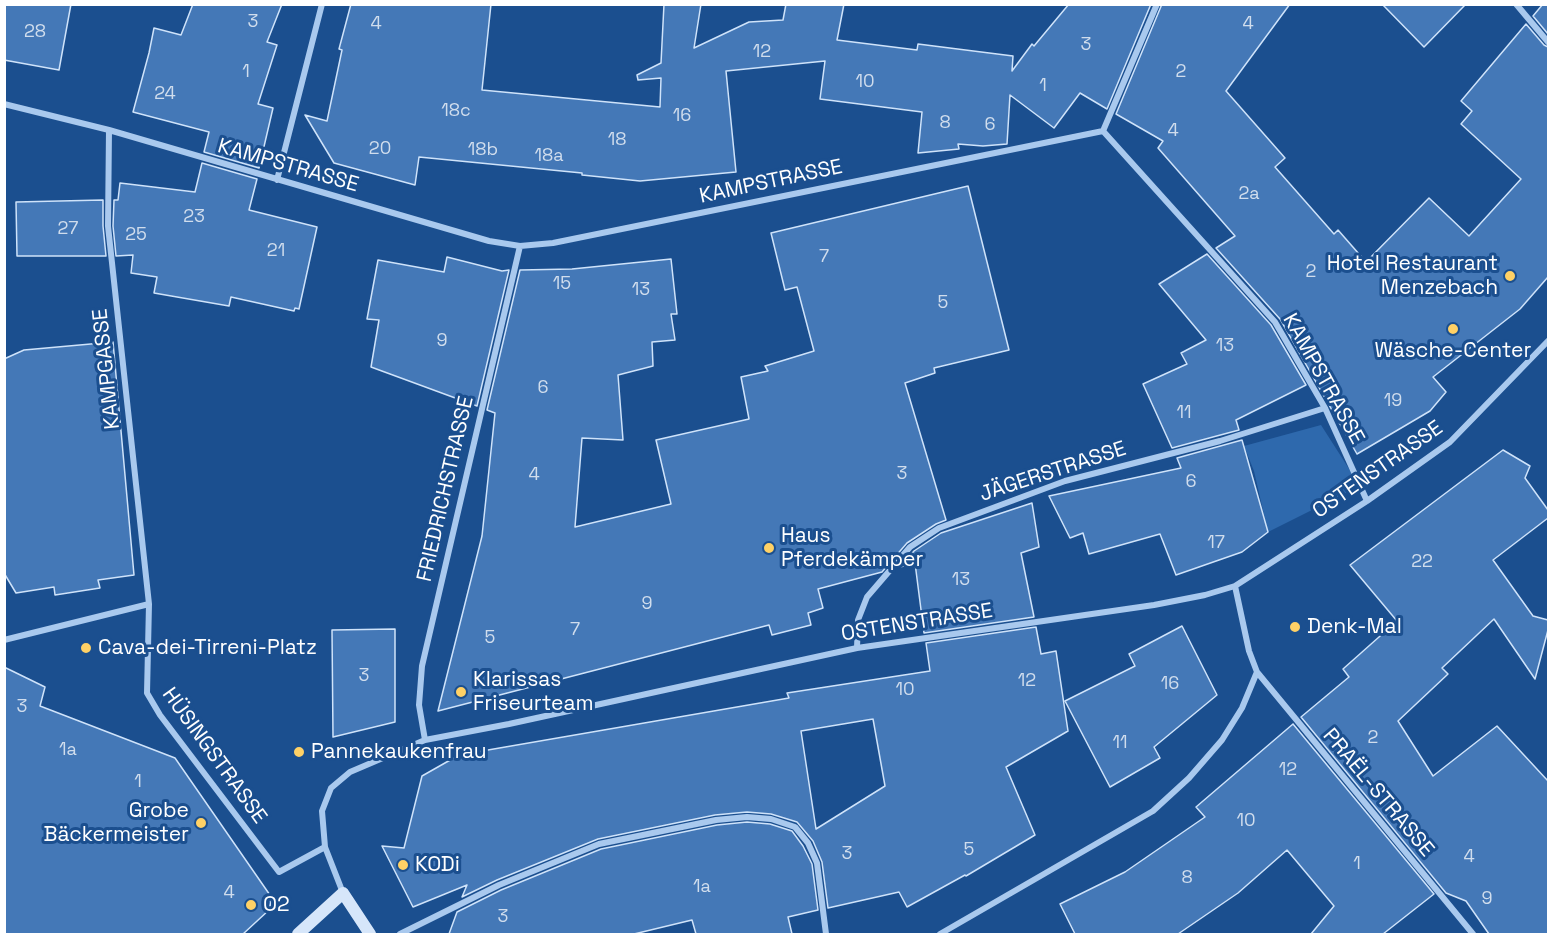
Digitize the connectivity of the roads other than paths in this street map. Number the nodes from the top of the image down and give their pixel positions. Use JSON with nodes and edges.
{"nodes":[{"id":1,"x":322,"y":4,"type":"edge"},
{"id":2,"x":1157,"y":4,"type":"edge"},
{"id":3,"x":1516,"y":4,"type":"edge"},
{"id":4,"x":1548,"y":42,"type":"edge"},
{"id":5,"x":4,"y":104,"type":"edge"},
{"id":6,"x":109,"y":130,"type":"junction"},
{"id":7,"x":1103,"y":131,"type":"junction"},
{"id":8,"x":277,"y":180,"type":"junction"},
{"id":9,"x":520,"y":246,"type":"junction"},
{"id":10,"x":1548,"y":340,"type":"edge"},
{"id":11,"x":1325,"y":408,"type":"junction"},
{"id":12,"x":1367,"y":501,"type":"junction"},
{"id":13,"x":1234,"y":586,"type":"junction"},
{"id":14,"x":149,"y":604,"type":"junction"},
{"id":15,"x":5,"y":639,"type":"edge"},
{"id":16,"x":857,"y":648,"type":"junction"},
{"id":17,"x":1257,"y":672,"type":"junction"},
{"id":18,"x":425,"y":740,"type":"junction"},
{"id":19,"x":325,"y":847,"type":"junction"},
{"id":20,"x":343,"y":893,"type":"junction"},
{"id":21,"x":298,"y":934,"type":"edge"},
{"id":22,"x":370,"y":934,"type":"edge"},
{"id":23,"x":400,"y":934,"type":"edge"},
{"id":24,"x":826,"y":934,"type":"edge"},
{"id":25,"x":940,"y":934,"type":"edge"},
{"id":26,"x":1473,"y":934,"type":"edge"}],
"edges":[{"from":1,"to":8,"type":"street"},
{"from":2,"to":7,"type":"street"},
{"from":3,"to":4,"type":"street"},
{"from":5,"to":6,"type":"street","name":"KAMPSTRASSE"},
{"from":6,"to":8,"type":"street","name":"KAMPSTRASSE"},
{"from":6,"to":14,"type":"street","name":"KAMPGASSE"},
{"from":7,"to":9,"type":"street","name":"KAMPSTRASSE"},
{"from":7,"to":11,"type":"street","name":"KAMPSTRASSE"},
{"from":8,"to":9,"type":"street","name":"KAMPSTRASSE"},
{"from":9,"to":18,"type":"street","name":"FRIEDRICHSTRASSE"},
{"from":10,"to":12,"type":"street","name":"OSTENSTRASSE"},
{"from":11,"to":12,"type":"street","name":"KAMPSTRASSE"},
{"from":11,"to":16,"type":"street","name":"JÄGERSTRASSE"},
{"from":12,"to":13,"type":"street","name":"OSTENSTRASSE"},
{"from":13,"to":16,"type":"street","name":"OSTENSTRASSE"},
{"from":13,"to":17,"type":"street"},
{"from":14,"to":15,"type":"street"},
{"from":14,"to":19,"type":"street","name":"HÜSINGSTRASSE"},
{"from":16,"to":18,"type":"street","name":"OSTENSTRASSE"},
{"from":17,"to":25,"type":"street"},
{"from":17,"to":26,"type":"street","name":"PRAËL-STRASSE"},
{"from":18,"to":19,"type":"street","name":"OSTENSTRASSE"},
{"from":19,"to":20,"type":"street","name":"OSTENSTRASSE"},
{"from":20,"to":21,"type":"street"},
{"from":20,"to":22,"type":"street"},
{"from":23,"to":24,"type":"street"}]}
